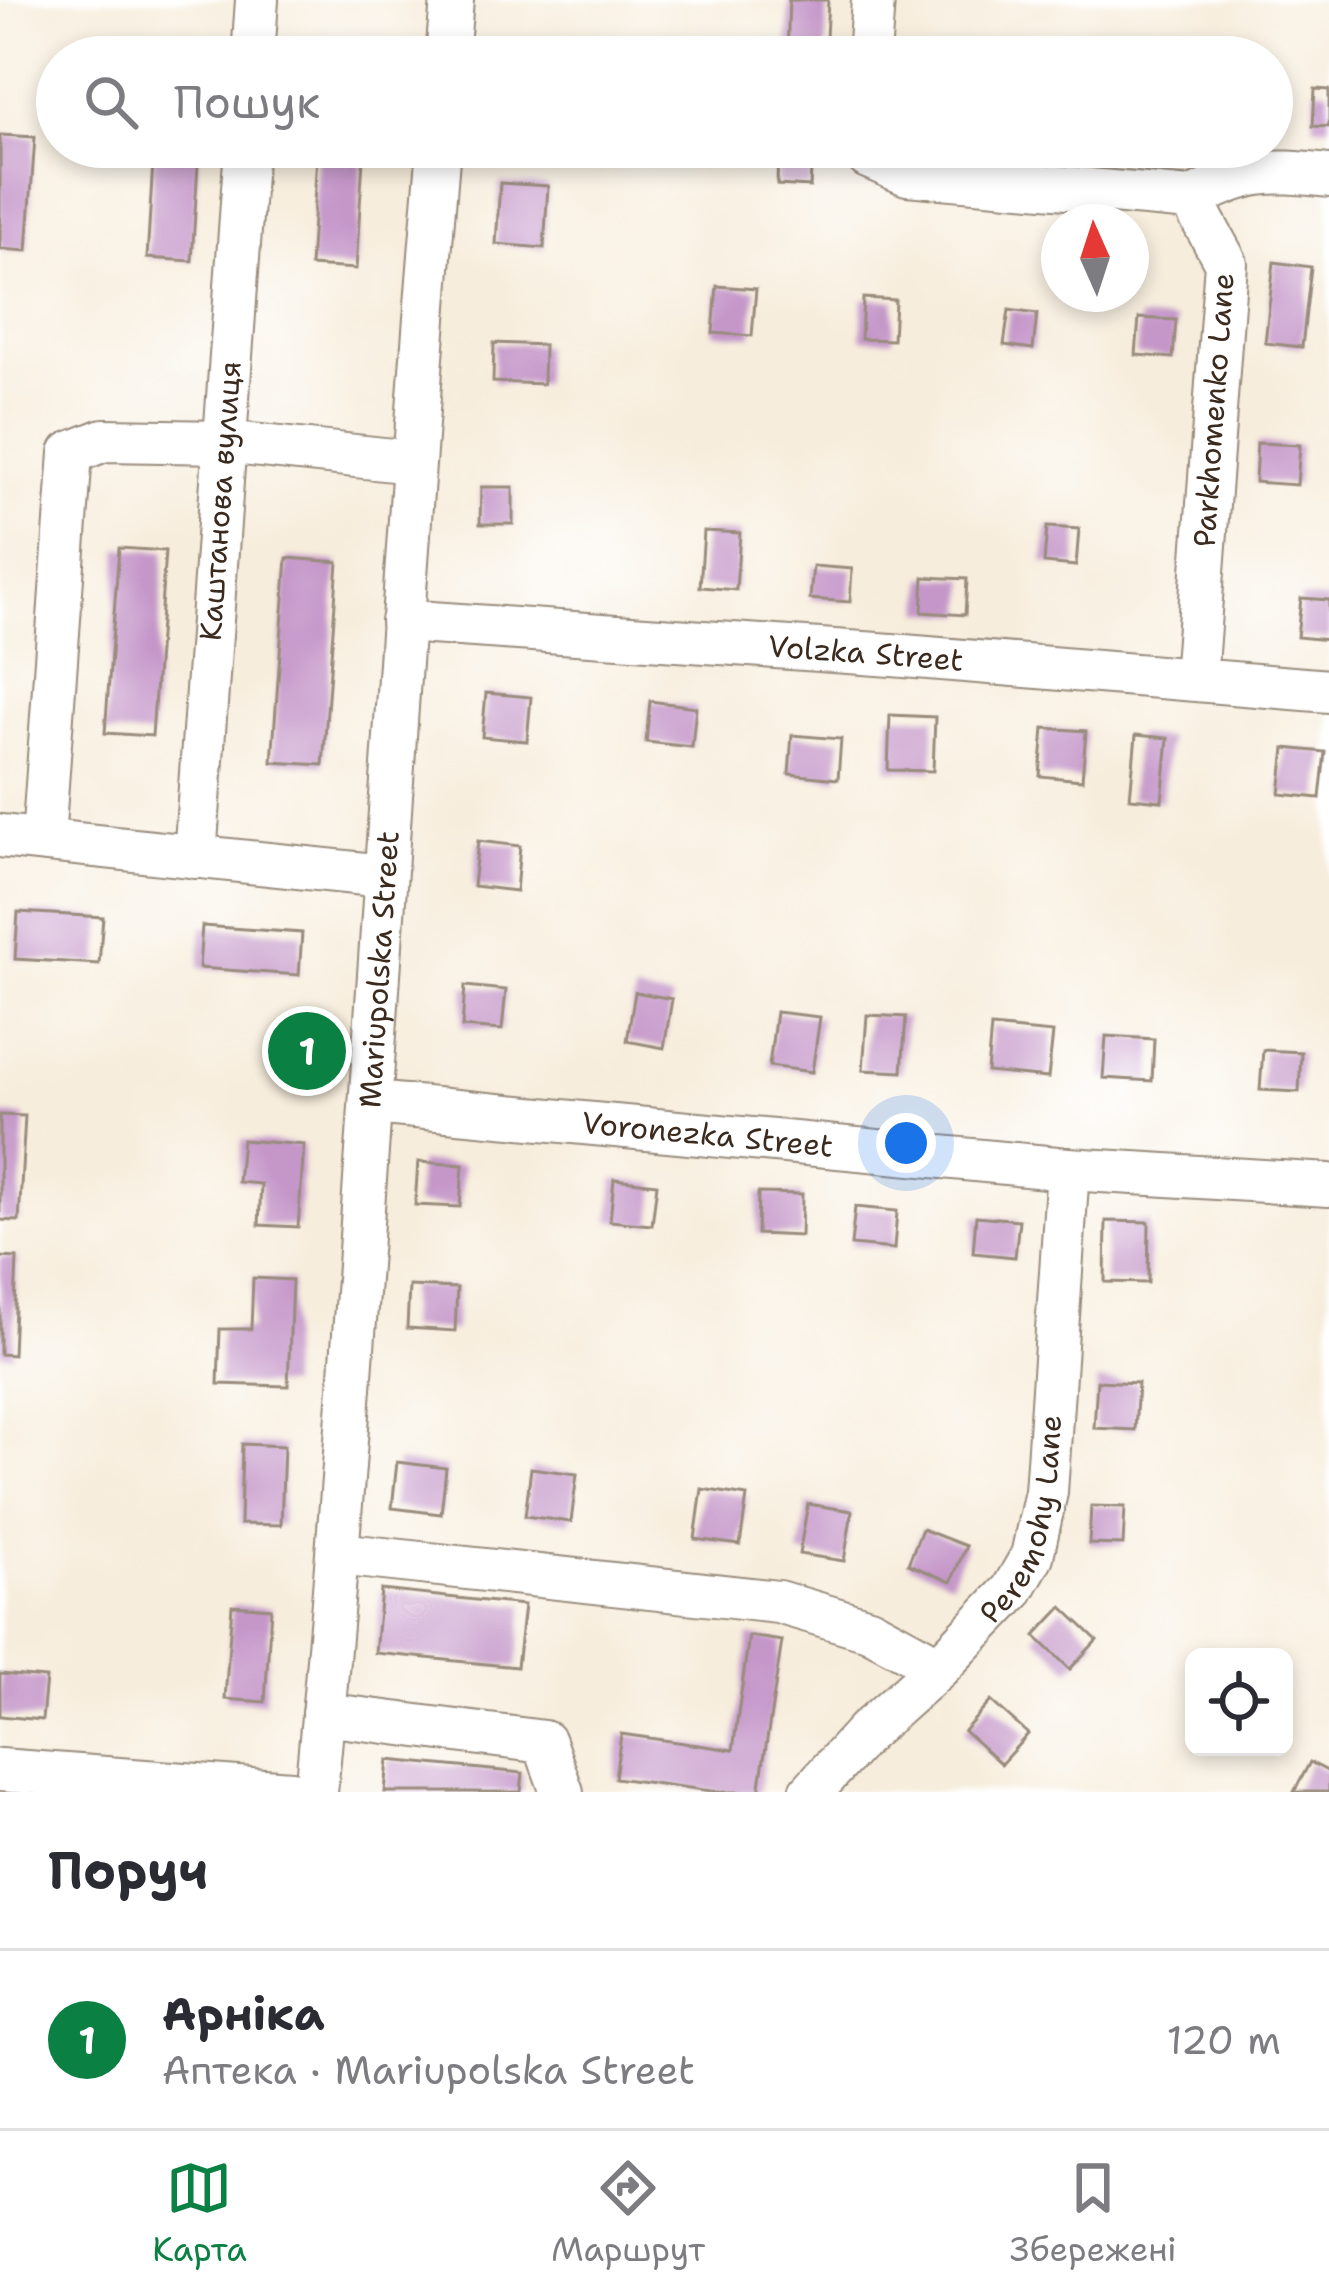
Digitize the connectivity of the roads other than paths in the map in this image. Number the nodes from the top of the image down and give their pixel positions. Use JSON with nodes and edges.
{"nodes":[{"id":1,"x":257,"y":0,"type":"edge"},
{"id":2,"x":452,"y":0,"type":"edge"},
{"id":3,"x":873,"y":0,"type":"edge"},
{"id":4,"x":254,"y":36,"type":"edge"},
{"id":5,"x":449,"y":36,"type":"edge"},
{"id":6,"x":870,"y":36,"type":"edge"},
{"id":7,"x":244,"y":168,"type":"edge"},
{"id":8,"x":438,"y":168,"type":"edge"},
{"id":9,"x":893,"y":168,"type":"edge"},
{"id":10,"x":1329,"y":176,"type":"edge"},
{"id":11,"x":1191,"y":199,"type":"junction"},
{"id":12,"x":224,"y":442,"type":"junction"},
{"id":13,"x":412,"y":463,"type":"junction"},
{"id":14,"x":402,"y":621,"type":"junction"},
{"id":15,"x":1195,"y":680,"type":"junction"},
{"id":16,"x":1329,"y":691,"type":"edge"},
{"id":17,"x":0,"y":836,"type":"edge"},
{"id":18,"x":43,"y":840,"type":"junction"},
{"id":19,"x":195,"y":857,"type":"junction"},
{"id":20,"x":384,"y":876,"type":"junction"},
{"id":21,"x":373,"y":1103,"type":"junction"},
{"id":22,"x":1068,"y":1169,"type":"junction"},
{"id":23,"x":1329,"y":1186,"type":"edge"},
{"id":24,"x":338,"y":1554,"type":"junction"},
{"id":25,"x":939,"y":1667,"type":"junction"},
{"id":26,"x":323,"y":1714,"type":"junction"},
{"id":27,"x":0,"y":1770,"type":"edge"},
{"id":28,"x":291,"y":1792,"type":"edge"},
{"id":29,"x":316,"y":1792,"type":"edge"},
{"id":30,"x":562,"y":1792,"type":"edge"},
{"id":31,"x":811,"y":1792,"type":"edge"}],
"edges":[{"from":1,"to":4,"type":"street"},
{"from":2,"to":5,"type":"street"},
{"from":3,"to":6,"type":"street"},
{"from":7,"to":12,"type":"street","name":"Каштанова вулиця"},
{"from":8,"to":13,"type":"street","name":"Mariupolska Street"},
{"from":9,"to":11,"type":"street"},
{"from":10,"to":11,"type":"street"},
{"from":11,"to":15,"type":"street","name":"Parkhomenko Lane"},
{"from":12,"to":13,"type":"street"},
{"from":12,"to":18,"type":"street"},
{"from":12,"to":19,"type":"street","name":"Каштанова вулиця"},
{"from":13,"to":14,"type":"street","name":"Mariupolska Street"},
{"from":14,"to":15,"type":"street","name":"Volzka Street"},
{"from":14,"to":20,"type":"street","name":"Mariupolska Street"},
{"from":15,"to":16,"type":"street","name":"Volzka Street"},
{"from":17,"to":18,"type":"street"},
{"from":18,"to":19,"type":"street"},
{"from":19,"to":20,"type":"street"},
{"from":20,"to":21,"type":"street","name":"Mariupolska Street"},
{"from":21,"to":22,"type":"street","name":"Voronezka Street"},
{"from":21,"to":24,"type":"street","name":"Mariupolska Street"},
{"from":22,"to":23,"type":"street","name":"Voronezka Street"},
{"from":22,"to":25,"type":"street","name":"Peremohy Lane"},
{"from":24,"to":25,"type":"street"},
{"from":24,"to":26,"type":"street","name":"Mariupolska Street"},
{"from":25,"to":31,"type":"street","name":"Peremohy Lane"},
{"from":26,"to":29,"type":"street","name":"Mariupolska Street"},
{"from":26,"to":30,"type":"street"},
{"from":27,"to":28,"type":"street"}]}
